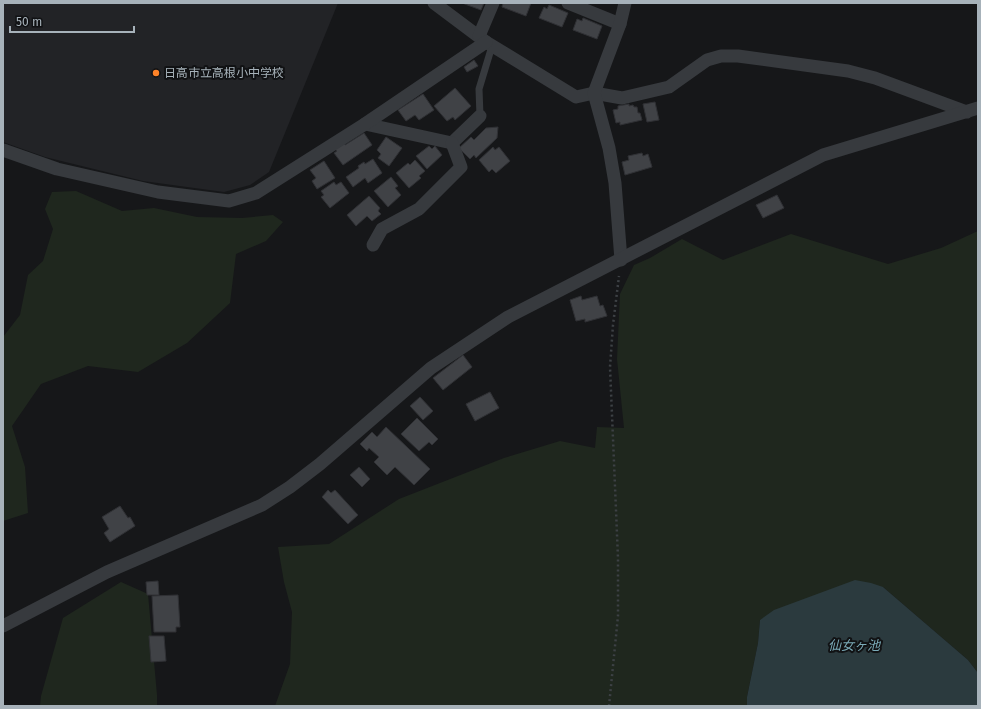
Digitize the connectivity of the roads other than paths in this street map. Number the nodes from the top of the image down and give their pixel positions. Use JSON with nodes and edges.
{"nodes":[{"id":1,"x":434,"y":3,"type":"edge"},
{"id":2,"x":494,"y":3,"type":"edge"},
{"id":3,"x":568,"y":3,"type":"edge"},
{"id":4,"x":625,"y":3,"type":"edge"},
{"id":5,"x":620,"y":24,"type":"junction"},
{"id":6,"x":486,"y":41,"type":"junction"},
{"id":7,"x":594,"y":93,"type":"junction"},
{"id":8,"x":972,"y":110,"type":"edge"},
{"id":9,"x":480,"y":116,"type":"joint"},
{"id":10,"x":365,"y":124,"type":"junction"},
{"id":11,"x":452,"y":143,"type":"junction"},
{"id":12,"x":3,"y":150,"type":"edge"},
{"id":13,"x":373,"y":245,"type":"dead end"},
{"id":14,"x":621,"y":260,"type":"junction"},
{"id":15,"x":3,"y":626,"type":"edge"}],
"edges":[{"from":1,"to":6,"type":"street"},
{"from":2,"to":6,"type":"street"},
{"from":3,"to":5,"type":"street"},
{"from":4,"to":5,"type":"street"},
{"from":5,"to":7,"type":"street"},
{"from":6,"to":7,"type":"street"},
{"from":6,"to":9,"type":"lane"},
{"from":6,"to":10,"type":"street"},
{"from":7,"to":8,"type":"street"},
{"from":7,"to":14,"type":"street"},
{"from":8,"to":14,"type":"street"},
{"from":9,"to":11,"type":"street"},
{"from":10,"to":11,"type":"street"},
{"from":10,"to":12,"type":"street"},
{"from":11,"to":13,"type":"street"},
{"from":14,"to":15,"type":"street"}]}
